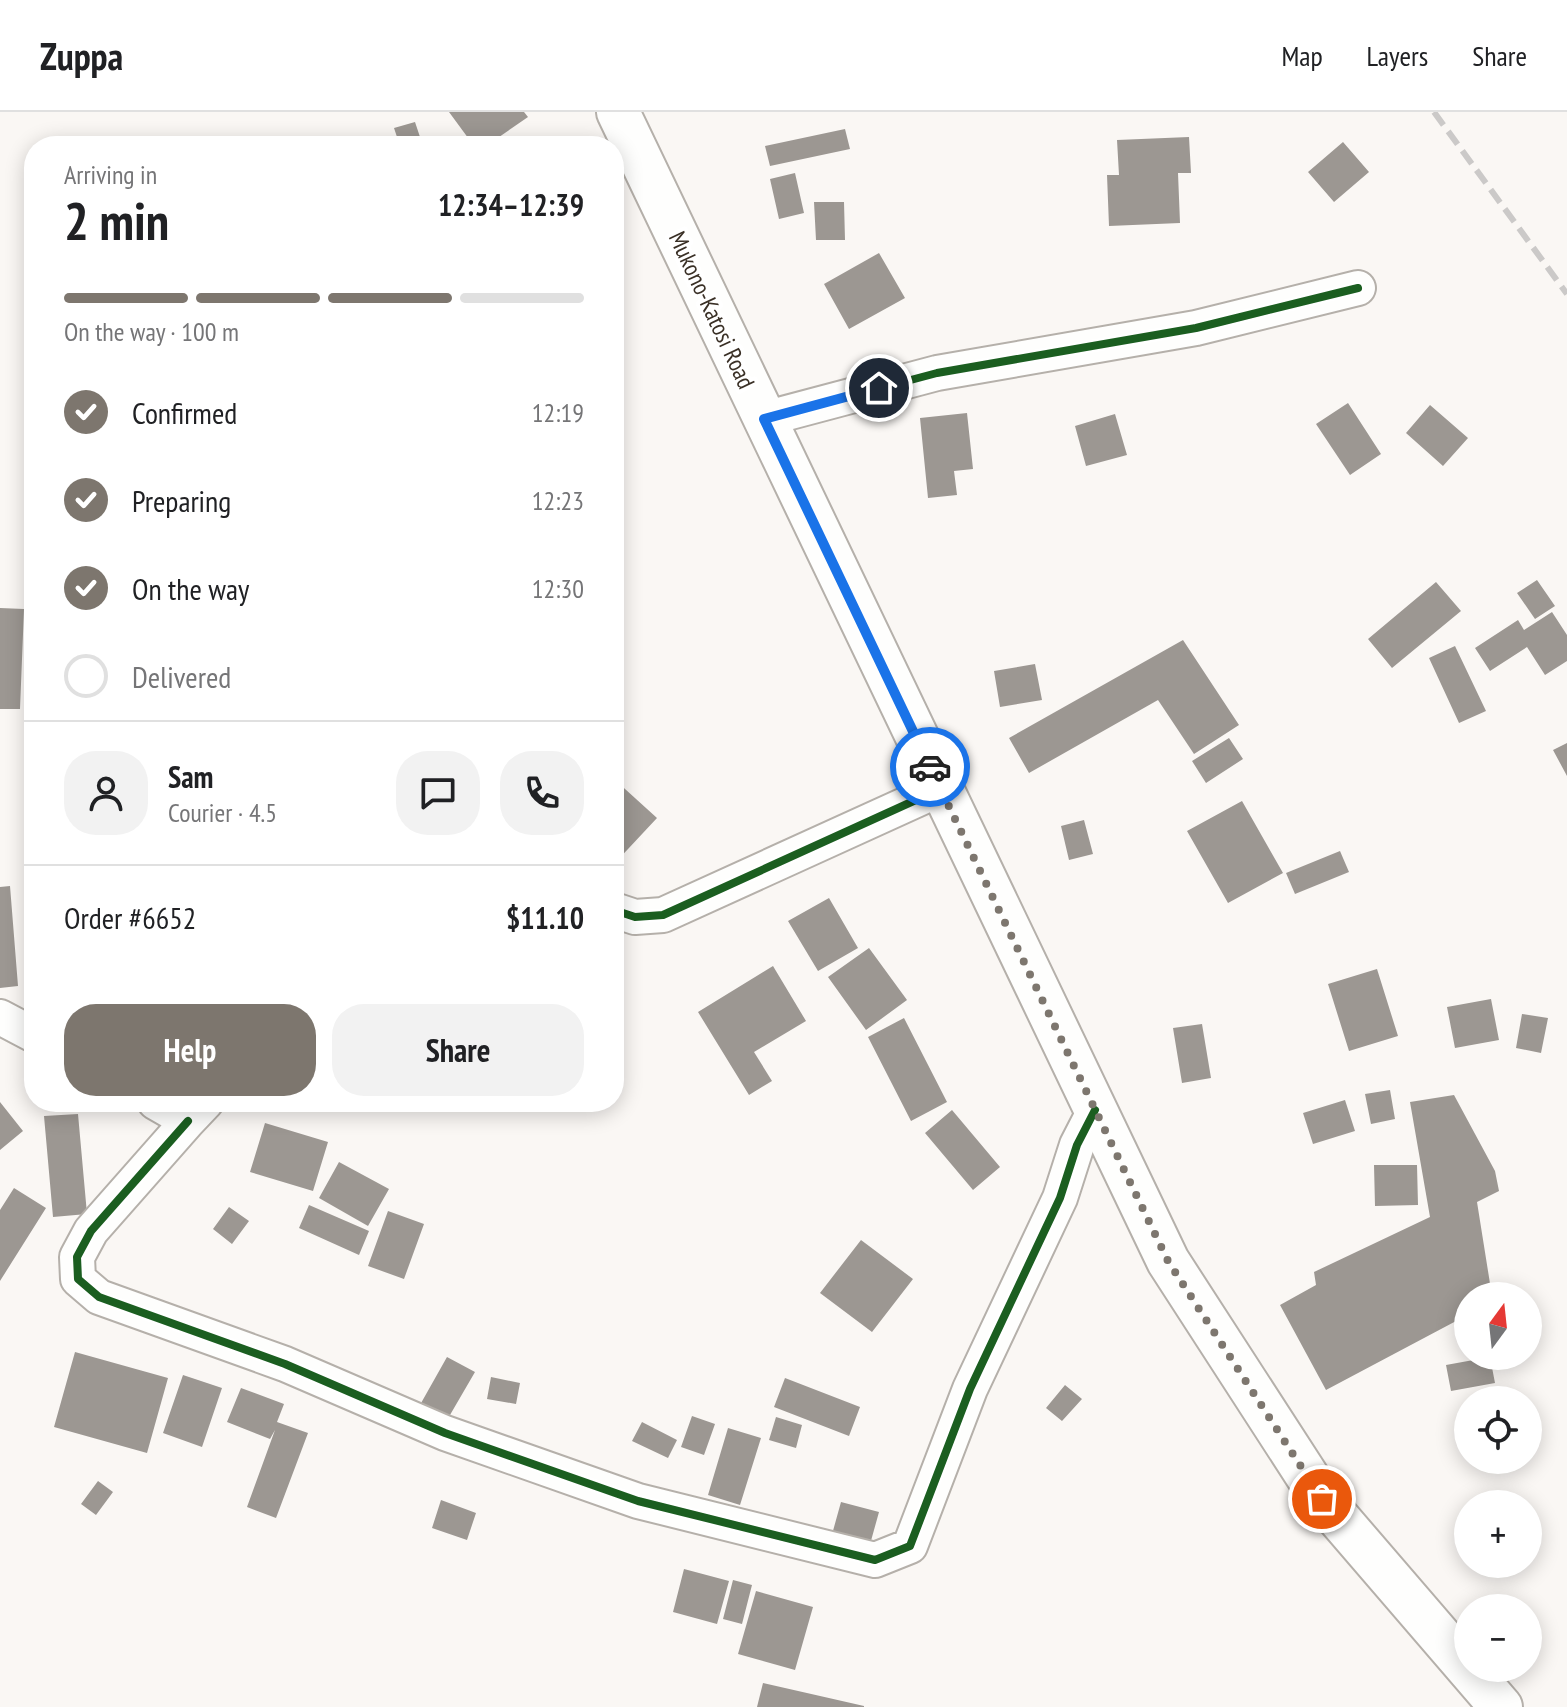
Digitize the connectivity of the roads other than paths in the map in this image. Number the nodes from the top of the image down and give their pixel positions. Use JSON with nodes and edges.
{"nodes":[{"id":1,"x":618,"y":112,"type":"edge"},
{"id":2,"x":1358,"y":288,"type":"dead end"},
{"id":3,"x":764,"y":419,"type":"junction"},
{"id":4,"x":940,"y":789,"type":"junction"},
{"id":5,"x":624,"y":913,"type":"edge"},
{"id":6,"x":0,"y":1017,"type":"edge"},
{"id":7,"x":24,"y":1030,"type":"edge"},
{"id":8,"x":1095,"y":1110,"type":"junction"},
{"id":9,"x":197,"y":1112,"type":"edge"},
{"id":10,"x":1501,"y":1707,"type":"edge"}],
"edges":[{"from":1,"to":3,"type":"main road","name":"Mukono-Katosi Road"},
{"from":2,"to":3,"type":"street"},
{"from":3,"to":4,"type":"main road","name":"Mukono-Katosi Road"},
{"from":4,"to":5,"type":"street"},
{"from":4,"to":8,"type":"main road","name":"Mukono-Katosi Road"},
{"from":6,"to":7,"type":"street"},
{"from":8,"to":9,"type":"street"},
{"from":8,"to":10,"type":"main road","name":"Mukono-Katosi Road"}]}
